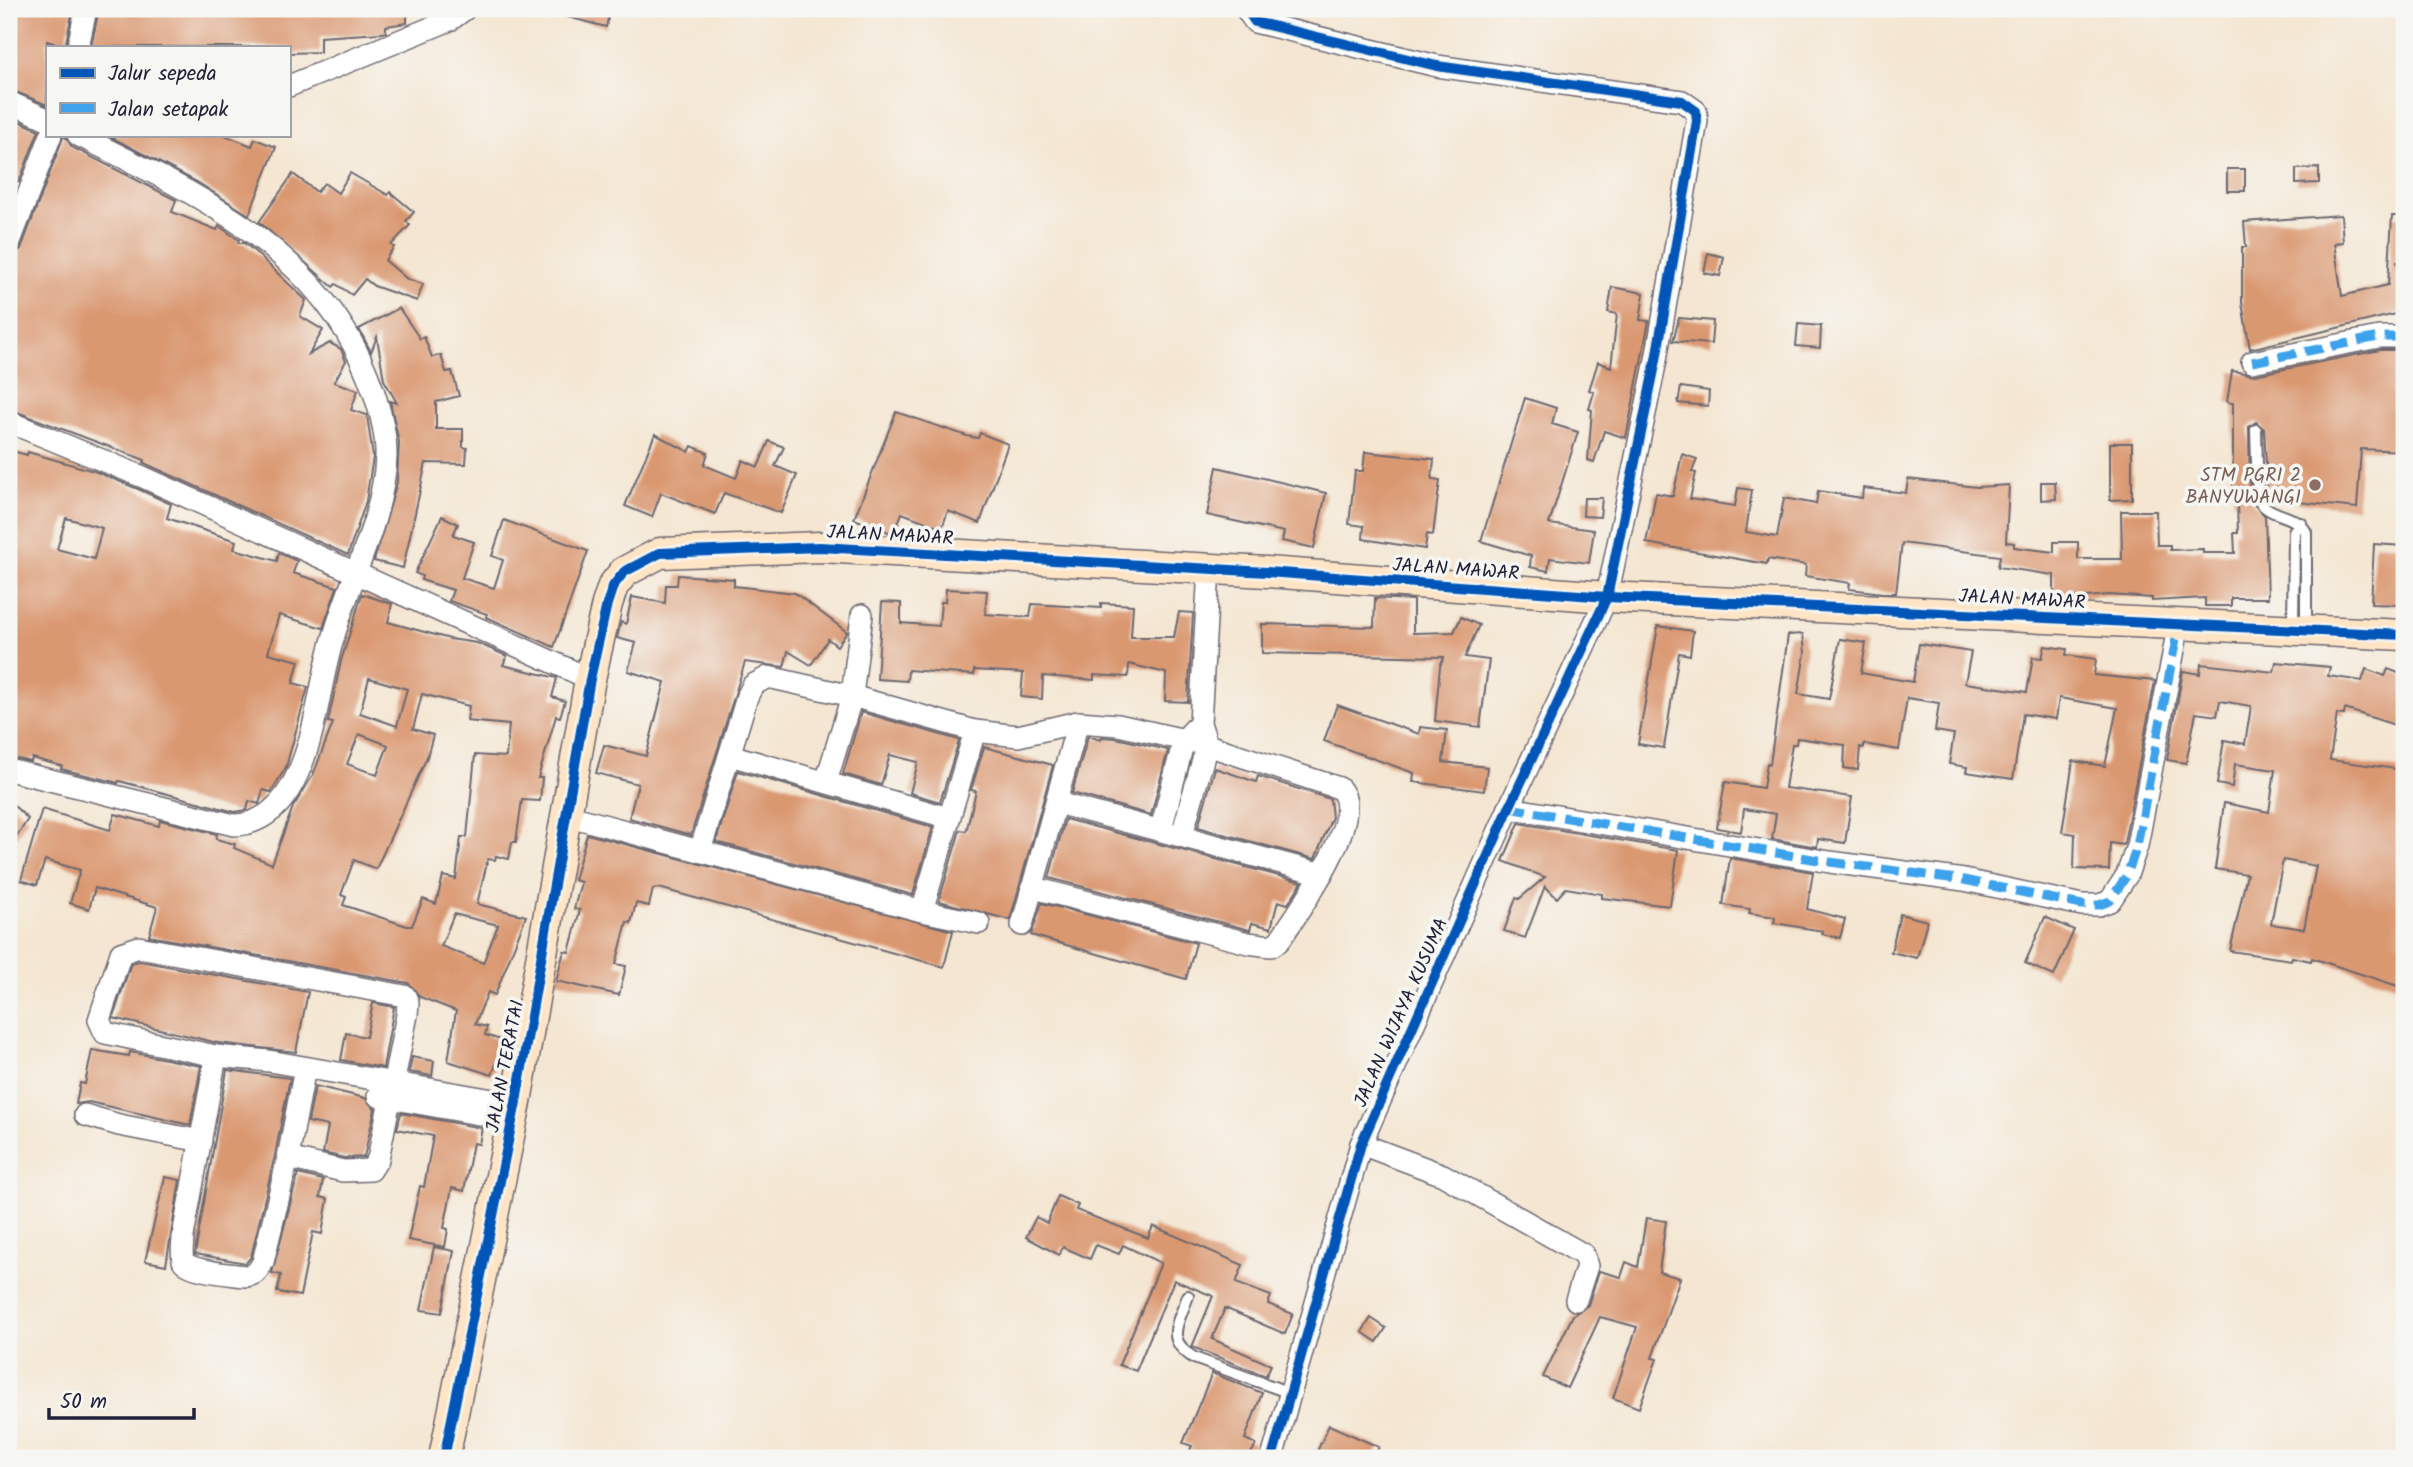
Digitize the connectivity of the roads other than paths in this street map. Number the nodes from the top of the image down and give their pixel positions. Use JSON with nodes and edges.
{"nodes":[{"id":1,"x":86,"y":9,"type":"edge"},
{"id":2,"x":465,"y":9,"type":"edge"},
{"id":3,"x":1245,"y":9,"type":"edge"},
{"id":4,"x":78,"y":46,"type":"edge"},
{"id":5,"x":290,"y":86,"type":"edge"},
{"id":6,"x":9,"y":102,"type":"edge"},
{"id":7,"x":46,"y":119,"type":"edge"},
{"id":8,"x":51,"y":136,"type":"edge"},
{"id":9,"x":80,"y":136,"type":"edge"},
{"id":10,"x":9,"y":244,"type":"edge"},
{"id":11,"x":2404,"y":337,"type":"edge"},
{"id":12,"x":2252,"y":362,"type":"dead end"},
{"id":13,"x":9,"y":422,"type":"edge"},
{"id":14,"x":2256,"y":430,"type":"dead end"},
{"id":15,"x":1209,"y":569,"type":"junction"},
{"id":16,"x":355,"y":572,"type":"junction"},
{"id":17,"x":1607,"y":597,"type":"junction"},
{"id":18,"x":862,"y":615,"type":"dead end"},
{"id":19,"x":2179,"y":623,"type":"junction"},
{"id":20,"x":2299,"y":631,"type":"junction"},
{"id":21,"x":2404,"y":635,"type":"edge"},
{"id":22,"x":590,"y":679,"type":"junction"},
{"id":23,"x":852,"y":696,"type":"junction"},
{"id":24,"x":1078,"y":722,"type":"junction"},
{"id":25,"x":1200,"y":723,"type":"junction"},
{"id":26,"x":975,"y":731,"type":"junction"},
{"id":27,"x":1184,"y":740,"type":"junction"},
{"id":28,"x":1207,"y":745,"type":"junction"},
{"id":29,"x":730,"y":755,"type":"junction"},
{"id":30,"x":9,"y":770,"type":"edge"},
{"id":31,"x":826,"y":782,"type":"junction"},
{"id":32,"x":1057,"y":803,"type":"junction"},
{"id":33,"x":1509,"y":808,"type":"junction"},
{"id":34,"x":566,"y":815,"type":"junction"},
{"id":35,"x":950,"y":818,"type":"junction"},
{"id":36,"x":1161,"y":829,"type":"junction"},
{"id":37,"x":1182,"y":835,"type":"junction"},
{"id":38,"x":700,"y":852,"type":"junction"},
{"id":39,"x":1322,"y":874,"type":"junction"},
{"id":40,"x":1034,"y":888,"type":"junction"},
{"id":41,"x":922,"y":911,"type":"junction"},
{"id":42,"x":979,"y":923,"type":"dead end"},
{"id":43,"x":1022,"y":925,"type":"dead end"},
{"id":44,"x":216,"y":1056,"type":"junction"},
{"id":45,"x":304,"y":1074,"type":"junction"},
{"id":46,"x":391,"y":1091,"type":"junction"},
{"id":47,"x":514,"y":1112,"type":"junction"},
{"id":48,"x":85,"y":1115,"type":"dead end"},
{"id":49,"x":201,"y":1141,"type":"junction"},
{"id":50,"x":1361,"y":1144,"type":"junction"},
{"id":51,"x":288,"y":1158,"type":"junction"},
{"id":52,"x":1188,"y":1296,"type":"dead end"},
{"id":53,"x":1576,"y":1300,"type":"dead end"},
{"id":54,"x":1290,"y":1393,"type":"junction"},
{"id":55,"x":444,"y":1458,"type":"edge"},
{"id":56,"x":1272,"y":1458,"type":"edge"}],
"edges":[{"from":1,"to":4,"type":"street"},
{"from":2,"to":5,"type":"street"},
{"from":3,"to":17,"type":"street","name":"JALAN WIJAYA KUSUMA"},
{"from":6,"to":7,"type":"street"},
{"from":8,"to":10,"type":"street"},
{"from":9,"to":16,"type":"street"},
{"from":11,"to":12,"type":"street"},
{"from":13,"to":16,"type":"street"},
{"from":14,"to":20,"type":"lane"},
{"from":15,"to":17,"type":"street","name":"JALAN MAWAR"},
{"from":15,"to":22,"type":"street","name":"JALAN MAWAR"},
{"from":15,"to":25,"type":"street"},
{"from":16,"to":22,"type":"street"},
{"from":16,"to":30,"type":"street"},
{"from":17,"to":19,"type":"street","name":"JALAN MAWAR"},
{"from":17,"to":33,"type":"street","name":"JALAN WIJAYA KUSUMA"},
{"from":18,"to":23,"type":"street"},
{"from":19,"to":20,"type":"street","name":"JALAN MAWAR"},
{"from":19,"to":33,"type":"street"},
{"from":20,"to":21,"type":"street","name":"JALAN MAWAR"},
{"from":22,"to":34,"type":"street","name":"JALAN TERATAI"},
{"from":23,"to":26,"type":"street"},
{"from":23,"to":29,"type":"street"},
{"from":23,"to":31,"type":"street"},
{"from":24,"to":26,"type":"street"},
{"from":24,"to":27,"type":"street"},
{"from":24,"to":32,"type":"street"},
{"from":25,"to":27,"type":"street"},
{"from":25,"to":28,"type":"street"},
{"from":26,"to":35,"type":"street"},
{"from":27,"to":28,"type":"street"},
{"from":27,"to":36,"type":"street"},
{"from":28,"to":37,"type":"street"},
{"from":28,"to":39,"type":"street"},
{"from":29,"to":31,"type":"street"},
{"from":29,"to":38,"type":"street"},
{"from":31,"to":35,"type":"street"},
{"from":32,"to":36,"type":"street"},
{"from":32,"to":40,"type":"street"},
{"from":33,"to":50,"type":"street","name":"JALAN WIJAYA KUSUMA"},
{"from":34,"to":38,"type":"street"},
{"from":34,"to":47,"type":"street","name":"JALAN TERATAI"},
{"from":35,"to":41,"type":"street"},
{"from":36,"to":37,"type":"street"},
{"from":37,"to":39,"type":"street"},
{"from":38,"to":41,"type":"street"},
{"from":39,"to":40,"type":"street"},
{"from":40,"to":43,"type":"street"},
{"from":41,"to":42,"type":"street"},
{"from":44,"to":45,"type":"street"},
{"from":44,"to":46,"type":"street"},
{"from":44,"to":49,"type":"street"},
{"from":45,"to":46,"type":"street"},
{"from":45,"to":51,"type":"street"},
{"from":46,"to":47,"type":"street"},
{"from":46,"to":51,"type":"street"},
{"from":47,"to":55,"type":"street","name":"JALAN TERATAI"},
{"from":48,"to":49,"type":"street"},
{"from":49,"to":51,"type":"street"},
{"from":50,"to":53,"type":"street"},
{"from":50,"to":54,"type":"street","name":"JALAN WIJAYA KUSUMA"},
{"from":52,"to":54,"type":"lane"},
{"from":54,"to":56,"type":"street","name":"JALAN WIJAYA KUSUMA"}]}
